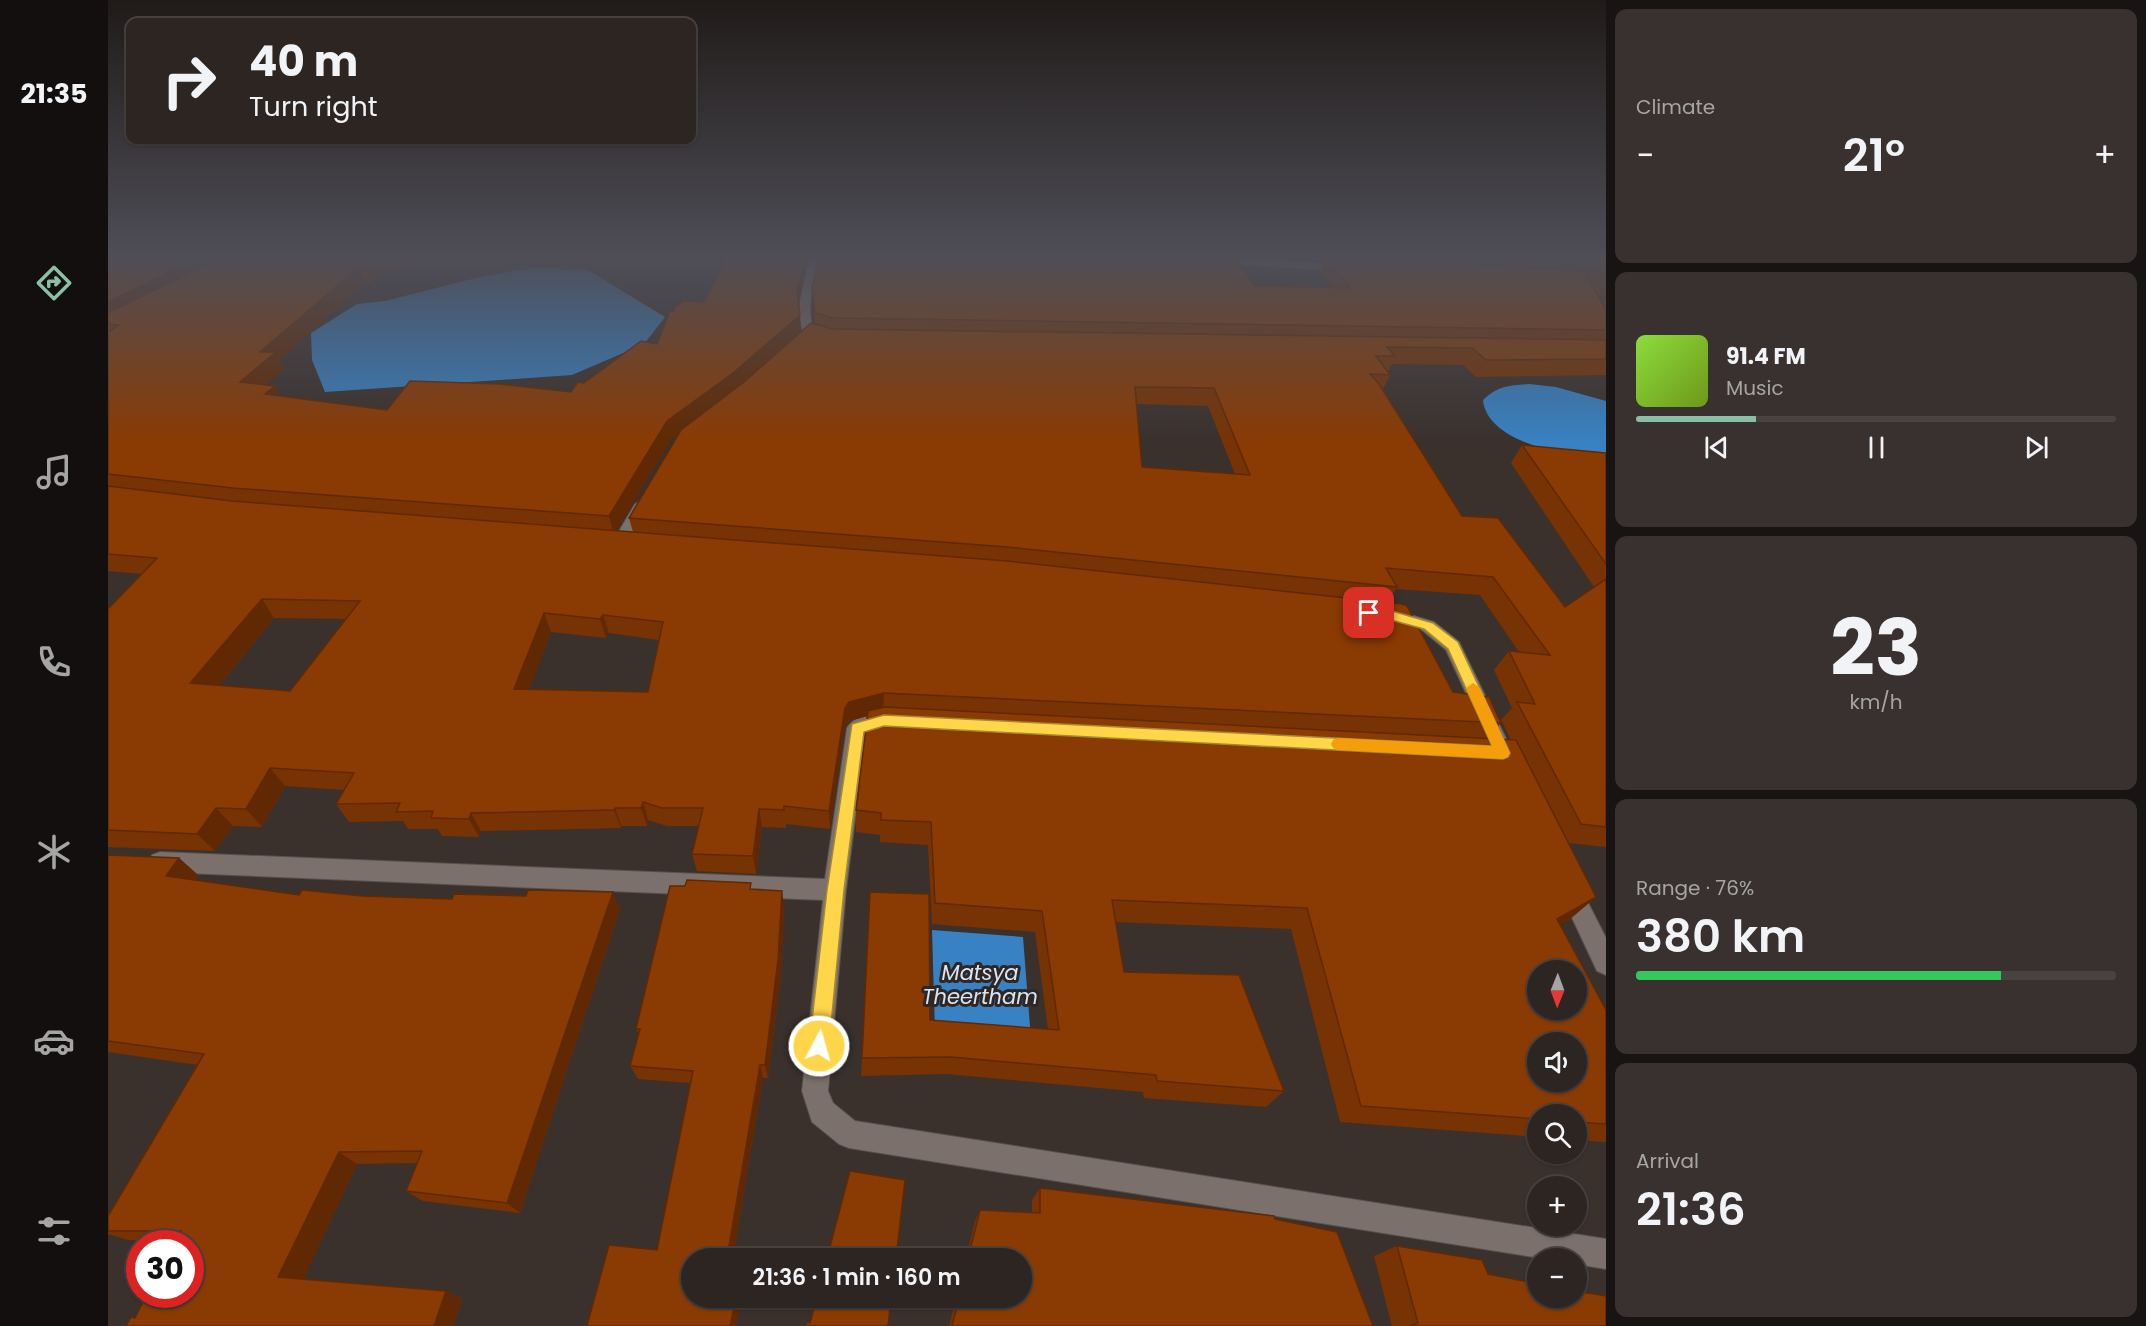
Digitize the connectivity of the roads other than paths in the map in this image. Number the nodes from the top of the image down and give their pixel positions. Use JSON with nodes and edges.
{"nodes":[{"id":1,"x":805,"y":319,"type":"edge"},
{"id":2,"x":832,"y":340,"type":"edge"},
{"id":3,"x":648,"y":493,"type":"edge"},
{"id":4,"x":643,"y":544,"type":"edge"},
{"id":5,"x":1380,"y":614,"type":"edge"},
{"id":6,"x":908,"y":722,"type":"edge"},
{"id":7,"x":1479,"y":752,"type":"edge"},
{"id":8,"x":1503,"y":753,"type":"junction"},
{"id":9,"x":1513,"y":774,"type":"edge"},
{"id":10,"x":144,"y":861,"type":"edge"},
{"id":11,"x":1559,"y":868,"type":"edge"},
{"id":12,"x":835,"y":890,"type":"junction"},
{"id":13,"x":1606,"y":963,"type":"edge"},
{"id":14,"x":1606,"y":1254,"type":"edge"}],
"edges":[{"from":1,"to":2,"type":"street"},
{"from":3,"to":4,"type":"street"},
{"from":5,"to":8,"type":"street"},
{"from":6,"to":12,"type":"street"},
{"from":7,"to":8,"type":"street"},
{"from":8,"to":9,"type":"street"},
{"from":10,"to":12,"type":"street"},
{"from":11,"to":13,"type":"street"},
{"from":12,"to":14,"type":"street"}]}
